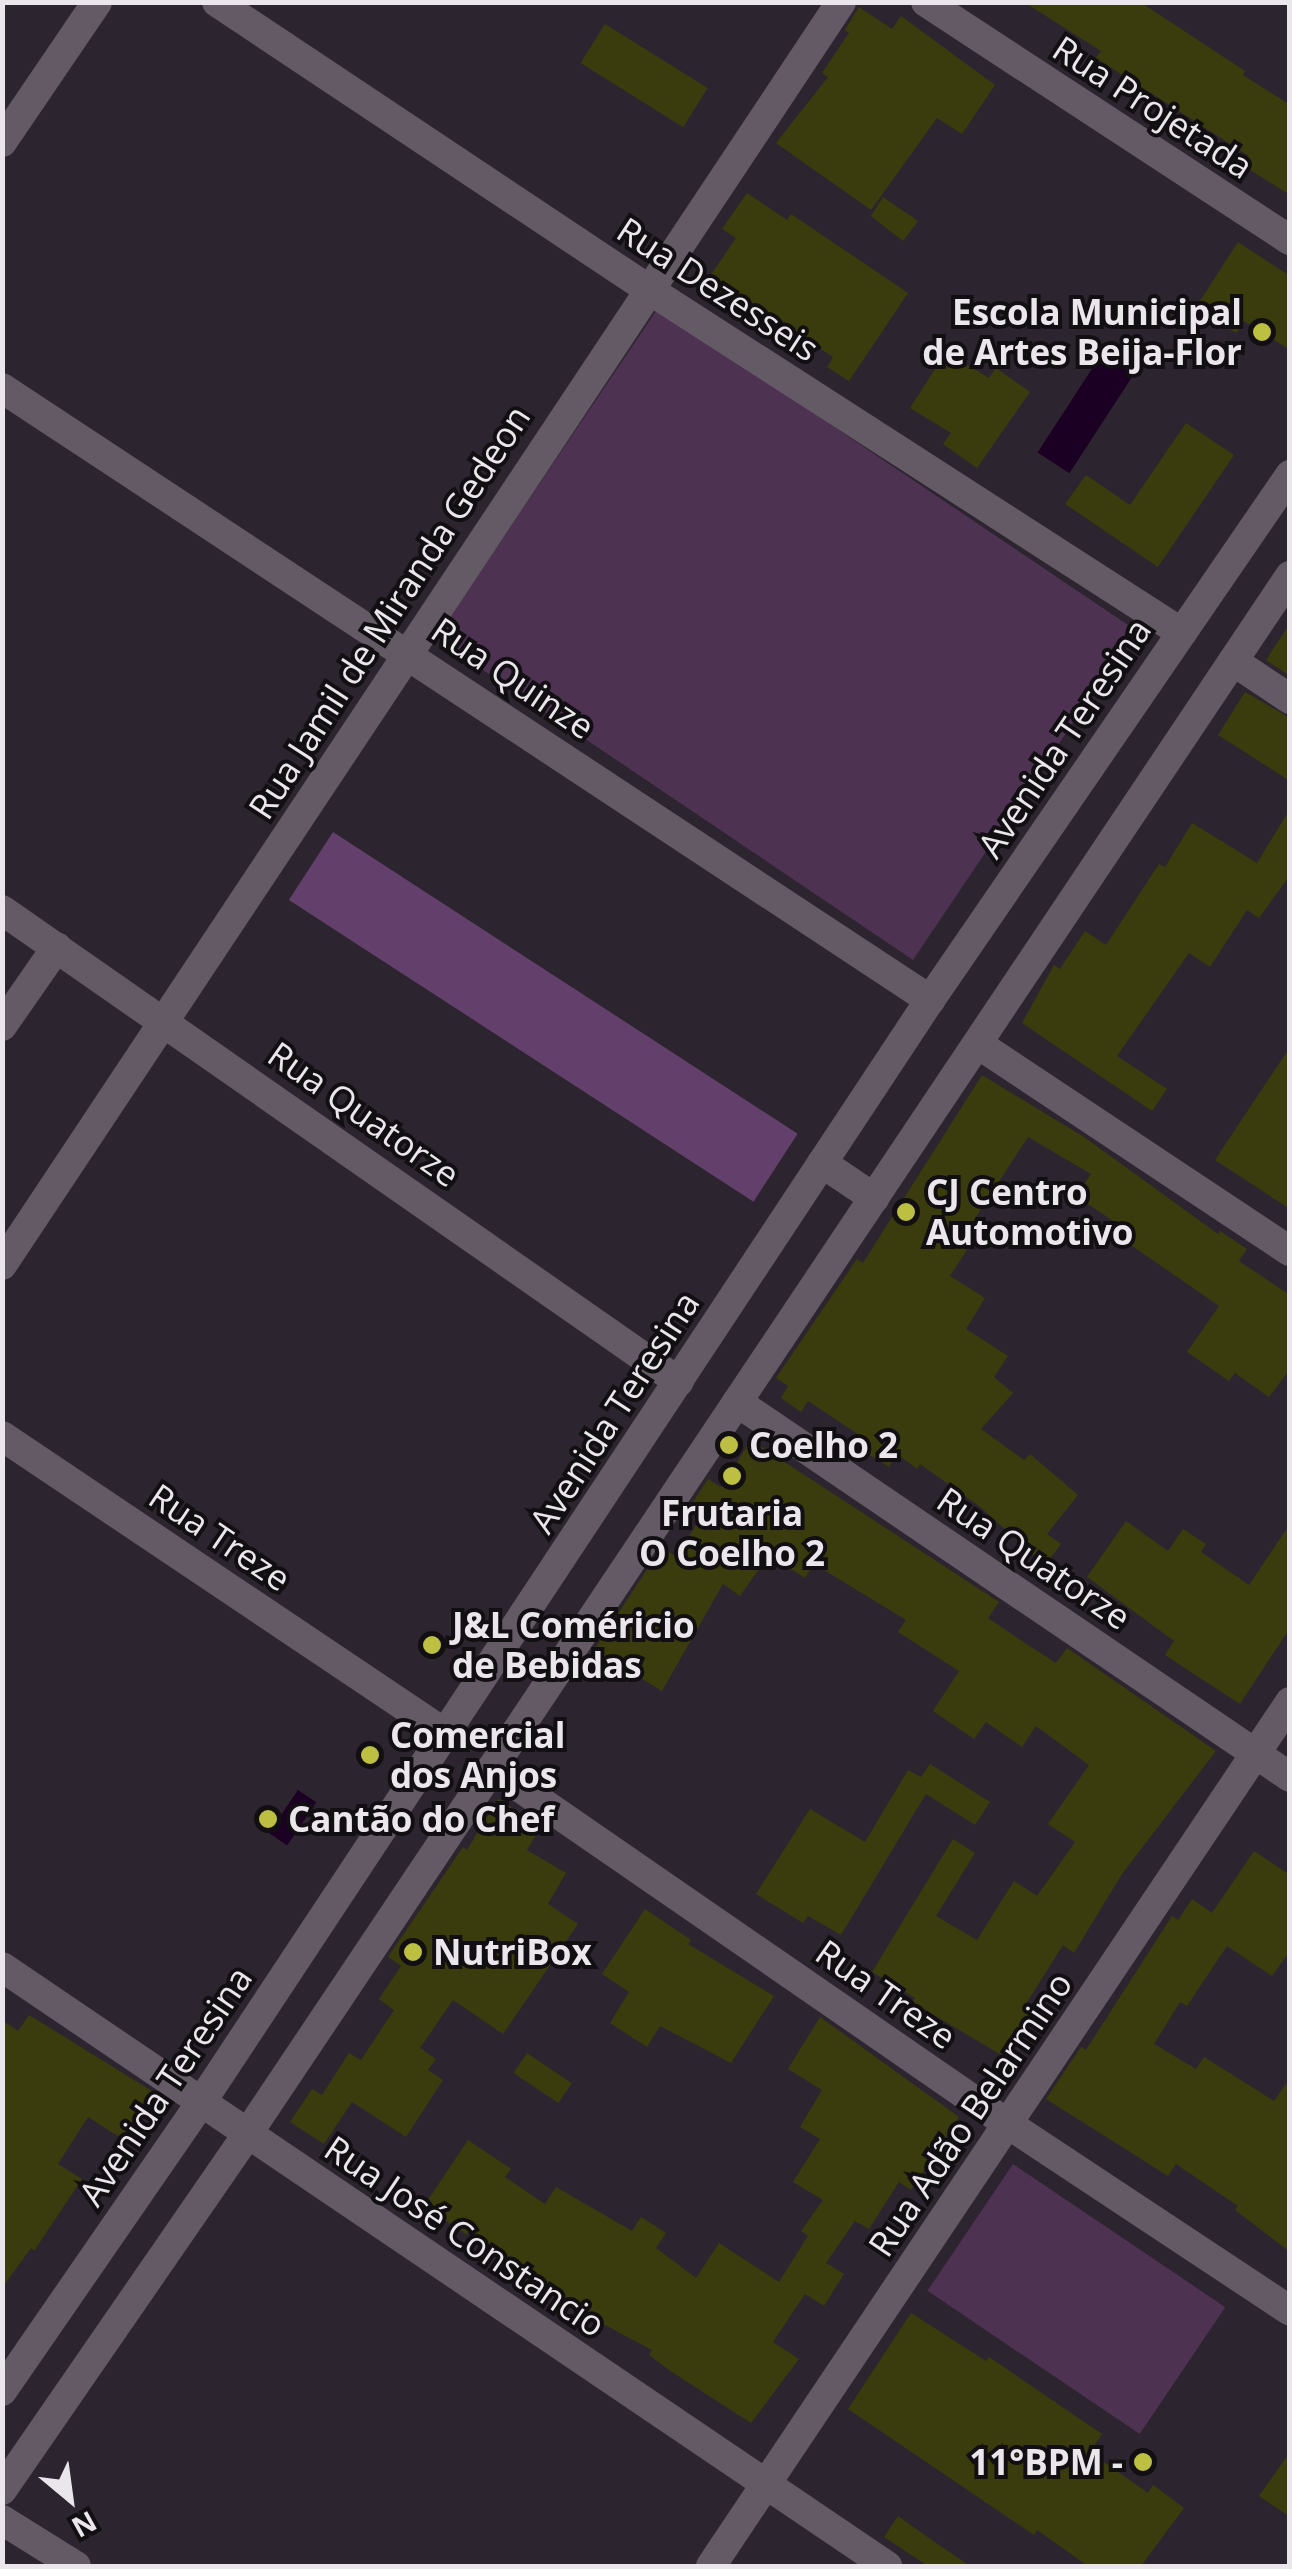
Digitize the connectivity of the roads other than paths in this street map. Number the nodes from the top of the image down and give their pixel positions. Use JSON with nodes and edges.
{"nodes":[{"id":1,"x":97,"y":2,"type":"edge"},
{"id":2,"x":217,"y":2,"type":"edge"},
{"id":3,"x":840,"y":2,"type":"edge"},
{"id":4,"x":926,"y":2,"type":"edge"},
{"id":5,"x":2,"y":142,"type":"edge"},
{"id":6,"x":1290,"y":240,"type":"edge"},
{"id":7,"x":648,"y":288,"type":"junction"},
{"id":8,"x":2,"y":388,"type":"edge"},
{"id":9,"x":1290,"y":475,"type":"edge"},
{"id":10,"x":1290,"y":576,"type":"edge"},
{"id":11,"x":1182,"y":633,"type":"junction"},
{"id":12,"x":407,"y":653,"type":"junction"},
{"id":13,"x":1233,"y":662,"type":"junction"},
{"id":14,"x":1290,"y":699,"type":"edge"},
{"id":15,"x":2,"y":910,"type":"edge"},
{"id":16,"x":57,"y":947,"type":"junction"},
{"id":17,"x":930,"y":1000,"type":"junction"},
{"id":18,"x":164,"y":1020,"type":"junction"},
{"id":19,"x":2,"y":1026,"type":"edge"},
{"id":20,"x":978,"y":1044,"type":"junction"},
{"id":21,"x":822,"y":1163,"type":"junction"},
{"id":22,"x":874,"y":1198,"type":"junction"},
{"id":23,"x":1290,"y":1251,"type":"edge"},
{"id":24,"x":2,"y":1265,"type":"edge"},
{"id":25,"x":680,"y":1382,"type":"junction"},
{"id":26,"x":737,"y":1402,"type":"junction"},
{"id":27,"x":2,"y":1436,"type":"edge"},
{"id":28,"x":1290,"y":1702,"type":"edge"},
{"id":29,"x":446,"y":1734,"type":"junction"},
{"id":30,"x":1255,"y":1754,"type":"junction"},
{"id":31,"x":492,"y":1768,"type":"junction"},
{"id":32,"x":1290,"y":1777,"type":"edge"},
{"id":33,"x":2,"y":1967,"type":"edge"},
{"id":34,"x":200,"y":2104,"type":"junction"},
{"id":35,"x":1008,"y":2124,"type":"junction"},
{"id":36,"x":246,"y":2136,"type":"junction"},
{"id":37,"x":1290,"y":2311,"type":"edge"},
{"id":38,"x":2,"y":2391,"type":"edge"},
{"id":39,"x":768,"y":2484,"type":"junction"},
{"id":40,"x":2,"y":2490,"type":"edge"},
{"id":41,"x":2,"y":2520,"type":"edge"},
{"id":42,"x":76,"y":2566,"type":"edge"},
{"id":43,"x":711,"y":2566,"type":"edge"},
{"id":44,"x":887,"y":2566,"type":"edge"}],
"edges":[{"from":1,"to":5,"type":"street"},
{"from":2,"to":7,"type":"street","name":"Rua Dezesseis"},
{"from":3,"to":7,"type":"street","name":"Rua Jamil de Miranda Gedeon"},
{"from":4,"to":6,"type":"street","name":"Rua Projetada"},
{"from":7,"to":11,"type":"street","name":"Rua Dezesseis"},
{"from":7,"to":12,"type":"street","name":"Rua Jamil de Miranda Gedeon"},
{"from":8,"to":12,"type":"street","name":"Rua Quinze"},
{"from":9,"to":11,"type":"street","name":"Avenida Teresina"},
{"from":10,"to":13,"type":"street"},
{"from":11,"to":17,"type":"street","name":"Avenida Teresina"},
{"from":12,"to":17,"type":"street","name":"Rua Quinze"},
{"from":12,"to":18,"type":"street","name":"Rua Jamil de Miranda Gedeon"},
{"from":13,"to":14,"type":"street"},
{"from":13,"to":20,"type":"street"},
{"from":15,"to":16,"type":"street","name":"Rua Quatorze"},
{"from":16,"to":18,"type":"street","name":"Rua Quatorze"},
{"from":16,"to":19,"type":"street"},
{"from":17,"to":21,"type":"street","name":"Avenida Teresina"},
{"from":18,"to":24,"type":"street","name":"Rua Jamil de Miranda Gedeon"},
{"from":18,"to":25,"type":"street","name":"Rua Quatorze"},
{"from":20,"to":22,"type":"street"},
{"from":20,"to":23,"type":"street"},
{"from":21,"to":22,"type":"street"},
{"from":21,"to":25,"type":"street","name":"Avenida Teresina"},
{"from":22,"to":26,"type":"street"},
{"from":25,"to":29,"type":"street","name":"Avenida Teresina"},
{"from":26,"to":30,"type":"street","name":"Rua Quatorze"},
{"from":26,"to":31,"type":"street"},
{"from":27,"to":29,"type":"street","name":"Rua Treze"},
{"from":28,"to":30,"type":"street","name":"Rua Adão Belarmino"},
{"from":29,"to":34,"type":"street","name":"Avenida Teresina"},
{"from":30,"to":32,"type":"street","name":"Rua Quatorze"},
{"from":30,"to":35,"type":"street","name":"Rua Adão Belarmino"},
{"from":31,"to":35,"type":"street","name":"Rua Treze"},
{"from":31,"to":36,"type":"street"},
{"from":33,"to":34,"type":"street","name":"Rua José Constancio"},
{"from":34,"to":36,"type":"street","name":"Rua José Constancio"},
{"from":34,"to":38,"type":"street","name":"Avenida Teresina"},
{"from":35,"to":37,"type":"street","name":"Rua Treze"},
{"from":35,"to":39,"type":"street","name":"Rua Adão Belarmino"},
{"from":36,"to":39,"type":"street","name":"Rua José Constancio"},
{"from":36,"to":40,"type":"street"},
{"from":39,"to":43,"type":"street","name":"Rua Adão Belarmino"},
{"from":39,"to":44,"type":"street","name":"Rua José Constancio"},
{"from":41,"to":42,"type":"street"}]}
